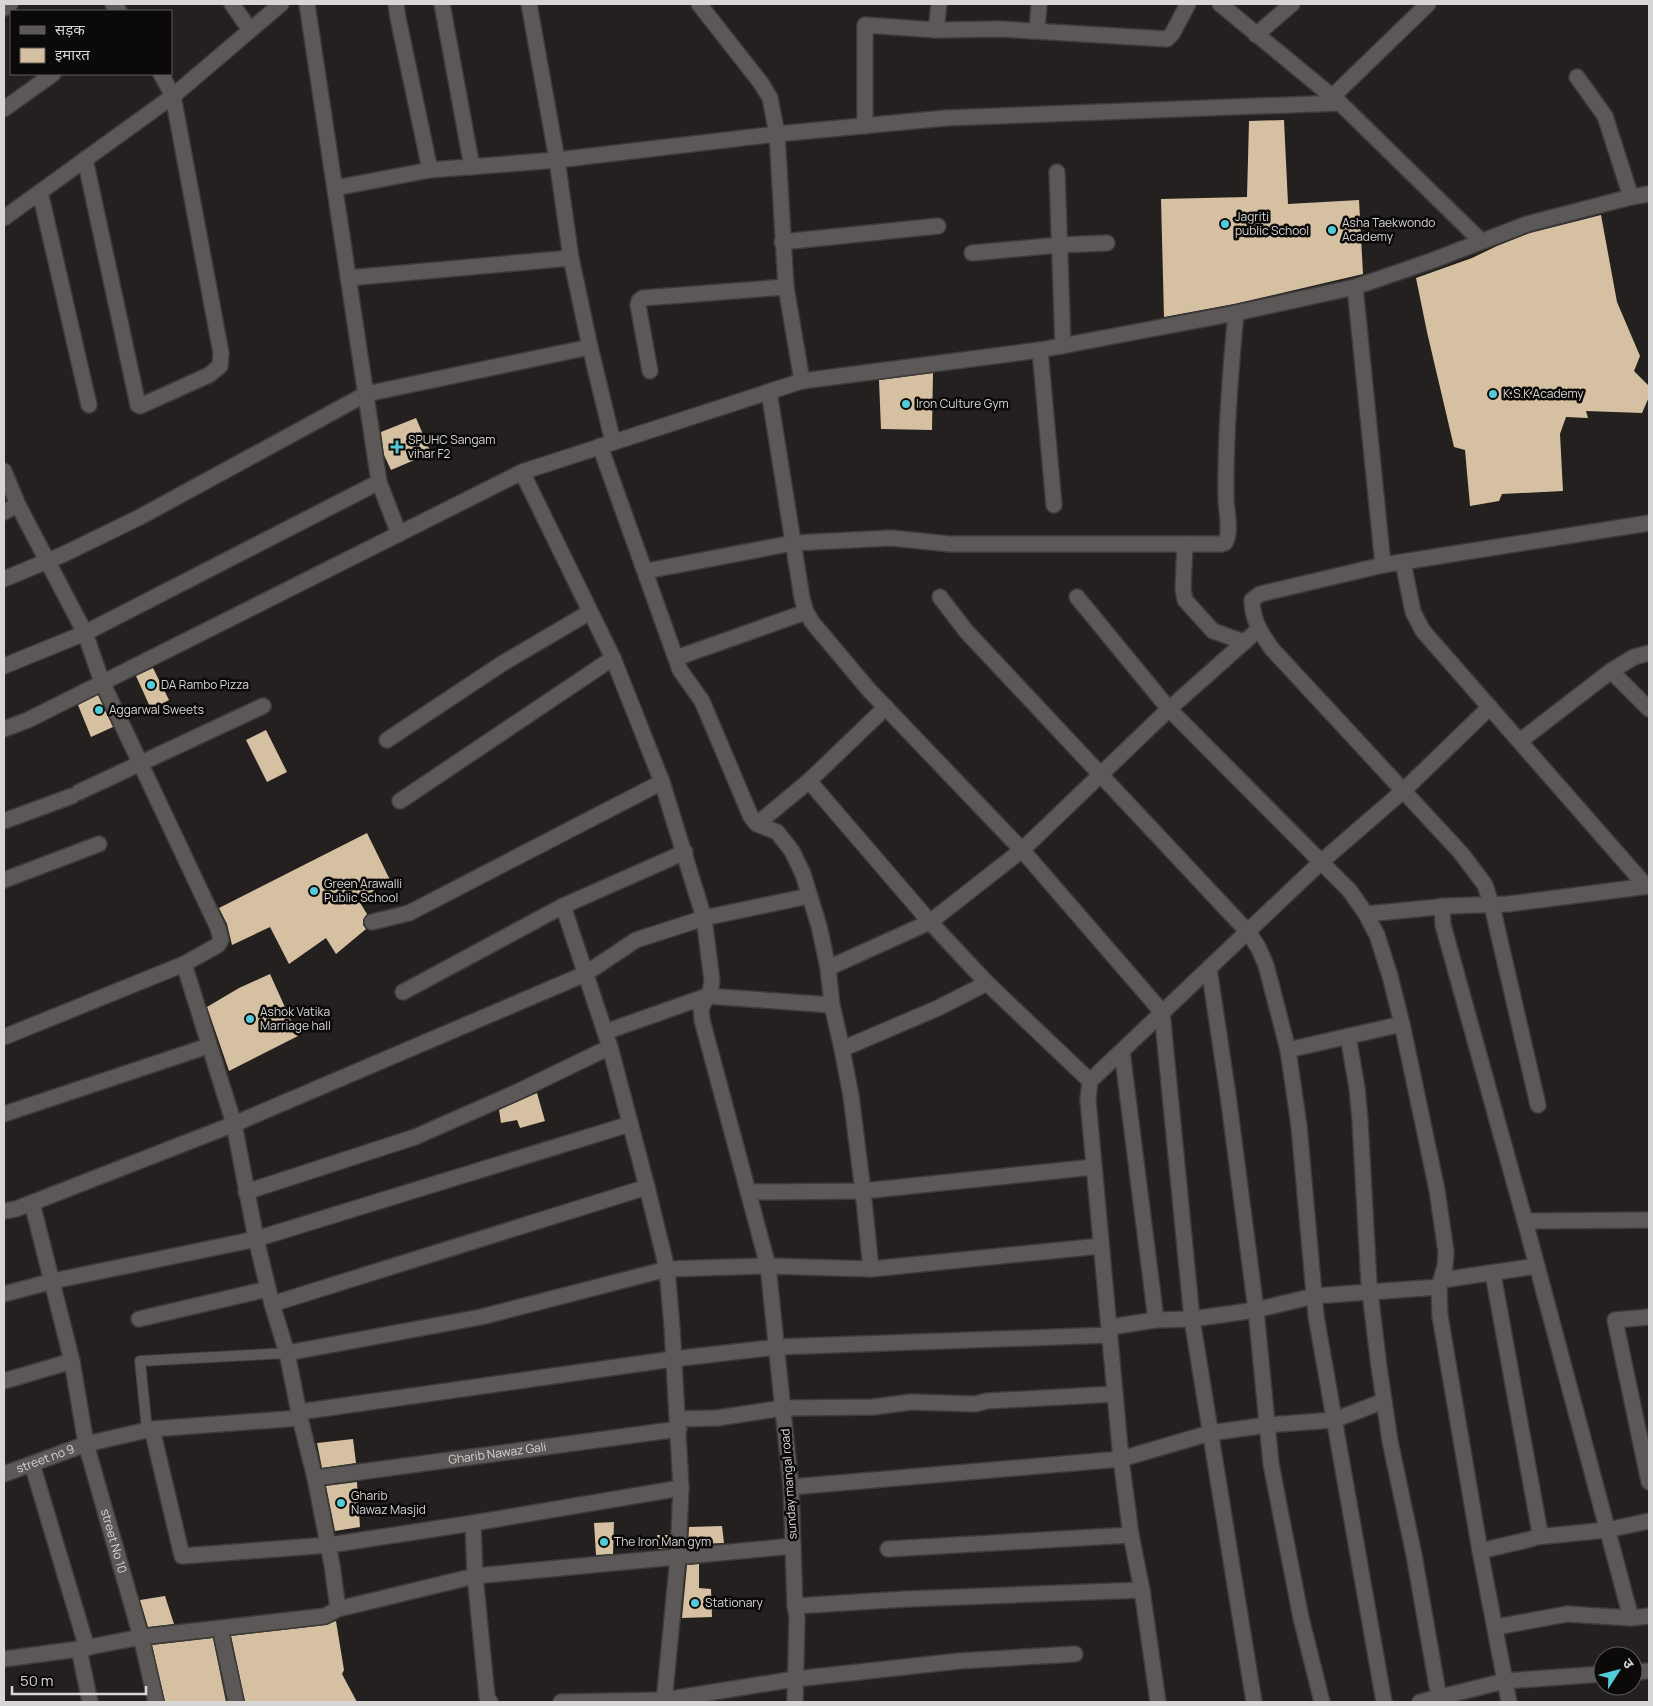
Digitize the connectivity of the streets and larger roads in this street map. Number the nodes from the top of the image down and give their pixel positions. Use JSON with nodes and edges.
{"nodes":[{"id":1,"x":10,"y":4,"type":"edge"},
{"id":2,"x":232,"y":4,"type":"edge"},
{"id":3,"x":281,"y":4,"type":"edge"},
{"id":4,"x":307,"y":4,"type":"edge"},
{"id":5,"x":396,"y":4,"type":"edge"},
{"id":6,"x":442,"y":4,"type":"edge"},
{"id":7,"x":529,"y":4,"type":"edge"},
{"id":8,"x":699,"y":4,"type":"edge"},
{"id":9,"x":939,"y":4,"type":"edge"},
{"id":10,"x":1039,"y":4,"type":"edge"},
{"id":11,"x":1188,"y":4,"type":"edge"},
{"id":12,"x":1220,"y":4,"type":"edge"},
{"id":13,"x":1292,"y":4,"type":"edge"},
{"id":14,"x":1428,"y":4,"type":"edge"},
{"id":15,"x":4,"y":8,"type":"edge"},
{"id":16,"x":250,"y":30,"type":"junction"},
{"id":17,"x":936,"y":30,"type":"junction"},
{"id":18,"x":1037,"y":31,"type":"junction"},
{"id":19,"x":1256,"y":35,"type":"junction"},
{"id":20,"x":53,"y":75,"type":"edge"},
{"id":21,"x":162,"y":75,"type":"edge"},
{"id":22,"x":1577,"y":77,"type":"dead end"},
{"id":23,"x":173,"y":96,"type":"junction"},
{"id":24,"x":1336,"y":100,"type":"junction"},
{"id":25,"x":4,"y":109,"type":"edge"},
{"id":26,"x":865,"y":126,"type":"junction"},
{"id":27,"x":777,"y":134,"type":"junction"},
{"id":28,"x":86,"y":159,"type":"junction"},
{"id":29,"x":557,"y":160,"type":"junction"},
{"id":30,"x":472,"y":167,"type":"junction"},
{"id":31,"x":430,"y":170,"type":"junction"},
{"id":32,"x":1057,"y":172,"type":"dead end"},
{"id":33,"x":335,"y":188,"type":"junction"},
{"id":34,"x":40,"y":192,"type":"junction"},
{"id":35,"x":1649,"y":194,"type":"edge"},
{"id":36,"x":1631,"y":197,"type":"junction"},
{"id":37,"x":4,"y":218,"type":"edge"},
{"id":38,"x":938,"y":226,"type":"dead end"},
{"id":39,"x":1481,"y":241,"type":"junction"},
{"id":40,"x":782,"y":242,"type":"junction"},
{"id":41,"x":1107,"y":243,"type":"dead end"},
{"id":42,"x":1059,"y":244,"type":"junction"},
{"id":43,"x":972,"y":253,"type":"dead end"},
{"id":44,"x":571,"y":258,"type":"junction"},
{"id":45,"x":348,"y":278,"type":"junction"},
{"id":46,"x":786,"y":287,"type":"junction"},
{"id":47,"x":1355,"y":287,"type":"junction"},
{"id":48,"x":1236,"y":313,"type":"junction"},
{"id":49,"x":1063,"y":346,"type":"junction"},
{"id":50,"x":590,"y":347,"type":"junction"},
{"id":51,"x":1040,"y":350,"type":"junction"},
{"id":52,"x":650,"y":372,"type":"dead end"},
{"id":53,"x":802,"y":381,"type":"junction"},
{"id":54,"x":769,"y":392,"type":"junction"},
{"id":55,"x":366,"y":394,"type":"junction"},
{"id":56,"x":89,"y":405,"type":"dead end"},
{"id":57,"x":607,"y":444,"type":"junction"},
{"id":58,"x":4,"y":471,"type":"edge"},
{"id":59,"x":522,"y":472,"type":"junction"},
{"id":60,"x":379,"y":482,"type":"junction"},
{"id":61,"x":1054,"y":504,"type":"dead end"},
{"id":62,"x":18,"y":505,"type":"junction"},
{"id":63,"x":4,"y":512,"type":"edge"},
{"id":64,"x":1649,"y":523,"type":"edge"},
{"id":65,"x":399,"y":534,"type":"junction"},
{"id":66,"x":793,"y":543,"type":"junction"},
{"id":67,"x":1185,"y":544,"type":"junction"},
{"id":68,"x":48,"y":561,"type":"junction"},
{"id":69,"x":1403,"y":562,"type":"junction"},
{"id":70,"x":1383,"y":565,"type":"junction"},
{"id":71,"x":646,"y":571,"type":"junction"},
{"id":72,"x":4,"y":579,"type":"edge"},
{"id":73,"x":940,"y":597,"type":"dead end"},
{"id":74,"x":1077,"y":597,"type":"dead end"},
{"id":75,"x":590,"y":612,"type":"junction"},
{"id":76,"x":806,"y":612,"type":"junction"},
{"id":77,"x":1259,"y":629,"type":"junction"},
{"id":78,"x":85,"y":633,"type":"junction"},
{"id":79,"x":1244,"y":642,"type":"junction"},
{"id":80,"x":1649,"y":653,"type":"edge"},
{"id":81,"x":613,"y":658,"type":"junction"},
{"id":82,"x":676,"y":658,"type":"junction"},
{"id":83,"x":4,"y":666,"type":"edge"},
{"id":84,"x":1611,"y":671,"type":"junction"},
{"id":85,"x":102,"y":682,"type":"junction"},
{"id":86,"x":264,"y":706,"type":"dead end"},
{"id":87,"x":886,"y":707,"type":"junction"},
{"id":88,"x":1490,"y":707,"type":"junction"},
{"id":89,"x":1169,"y":709,"type":"junction"},
{"id":90,"x":1649,"y":709,"type":"edge"},
{"id":91,"x":4,"y":729,"type":"edge"},
{"id":92,"x":387,"y":740,"type":"dead end"},
{"id":93,"x":1520,"y":741,"type":"junction"},
{"id":94,"x":140,"y":763,"type":"junction"},
{"id":95,"x":1100,"y":776,"type":"junction"},
{"id":96,"x":809,"y":781,"type":"junction"},
{"id":97,"x":662,"y":782,"type":"junction"},
{"id":98,"x":1403,"y":791,"type":"junction"},
{"id":99,"x":400,"y":801,"type":"dead end"},
{"id":100,"x":4,"y":821,"type":"edge"},
{"id":101,"x":756,"y":824,"type":"junction"},
{"id":102,"x":99,"y":844,"type":"dead end"},
{"id":103,"x":1022,"y":850,"type":"junction"},
{"id":104,"x":685,"y":852,"type":"junction"},
{"id":105,"x":1321,"y":862,"type":"junction"},
{"id":106,"x":4,"y":880,"type":"edge"},
{"id":107,"x":1648,"y":886,"type":"edge"},
{"id":108,"x":809,"y":896,"type":"junction"},
{"id":109,"x":563,"y":906,"type":"junction"},
{"id":110,"x":1442,"y":906,"type":"junction"},
{"id":111,"x":1492,"y":906,"type":"junction"},
{"id":112,"x":1366,"y":914,"type":"junction"},
{"id":113,"x":704,"y":918,"type":"junction"},
{"id":114,"x":372,"y":922,"type":"dead end"},
{"id":115,"x":930,"y":922,"type":"junction"},
{"id":116,"x":1248,"y":932,"type":"junction"},
{"id":117,"x":184,"y":964,"type":"junction"},
{"id":118,"x":828,"y":968,"type":"junction"},
{"id":119,"x":1209,"y":968,"type":"junction"},
{"id":120,"x":585,"y":974,"type":"junction"},
{"id":121,"x":987,"y":983,"type":"junction"},
{"id":122,"x":403,"y":992,"type":"dead end"},
{"id":123,"x":708,"y":996,"type":"junction"},
{"id":124,"x":832,"y":1005,"type":"junction"},
{"id":125,"x":1162,"y":1012,"type":"junction"},
{"id":126,"x":1402,"y":1024,"type":"junction"},
{"id":127,"x":605,"y":1032,"type":"junction"},
{"id":128,"x":1348,"y":1036,"type":"junction"},
{"id":129,"x":4,"y":1037,"type":"edge"},
{"id":130,"x":208,"y":1046,"type":"junction"},
{"id":131,"x":610,"y":1047,"type":"junction"},
{"id":132,"x":842,"y":1049,"type":"junction"},
{"id":133,"x":1288,"y":1050,"type":"junction"},
{"id":134,"x":1122,"y":1051,"type":"junction"},
{"id":135,"x":1090,"y":1081,"type":"junction"},
{"id":136,"x":1538,"y":1105,"type":"dead end"},
{"id":137,"x":4,"y":1114,"type":"edge"},
{"id":138,"x":234,"y":1124,"type":"junction"},
{"id":139,"x":630,"y":1124,"type":"junction"},
{"id":140,"x":1094,"y":1167,"type":"junction"},
{"id":141,"x":648,"y":1186,"type":"junction"},
{"id":142,"x":863,"y":1190,"type":"junction"},
{"id":143,"x":246,"y":1192,"type":"junction"},
{"id":144,"x":748,"y":1192,"type":"junction"},
{"id":145,"x":32,"y":1203,"type":"junction"},
{"id":146,"x":4,"y":1211,"type":"edge"},
{"id":147,"x":1649,"y":1220,"type":"edge"},
{"id":148,"x":1525,"y":1221,"type":"junction"},
{"id":149,"x":256,"y":1239,"type":"junction"},
{"id":150,"x":1101,"y":1246,"type":"junction"},
{"id":151,"x":768,"y":1266,"type":"junction"},
{"id":152,"x":1537,"y":1266,"type":"junction"},
{"id":153,"x":667,"y":1269,"type":"junction"},
{"id":154,"x":871,"y":1269,"type":"junction"},
{"id":155,"x":1493,"y":1274,"type":"junction"},
{"id":156,"x":53,"y":1281,"type":"junction"},
{"id":157,"x":1440,"y":1283,"type":"junction"},
{"id":158,"x":268,"y":1289,"type":"junction"},
{"id":159,"x":1370,"y":1292,"type":"junction"},
{"id":160,"x":4,"y":1294,"type":"edge"},
{"id":161,"x":1314,"y":1296,"type":"junction"},
{"id":162,"x":272,"y":1304,"type":"junction"},
{"id":163,"x":1256,"y":1310,"type":"junction"},
{"id":164,"x":1649,"y":1317,"type":"edge"},
{"id":165,"x":139,"y":1318,"type":"dead end"},
{"id":166,"x":1192,"y":1319,"type":"junction"},
{"id":167,"x":1156,"y":1320,"type":"junction"},
{"id":168,"x":1110,"y":1331,"type":"junction"},
{"id":169,"x":777,"y":1347,"type":"junction"},
{"id":170,"x":287,"y":1353,"type":"junction"},
{"id":171,"x":673,"y":1359,"type":"junction"},
{"id":172,"x":72,"y":1361,"type":"junction"},
{"id":173,"x":4,"y":1382,"type":"edge"},
{"id":174,"x":1115,"y":1394,"type":"junction"},
{"id":175,"x":1384,"y":1401,"type":"junction"},
{"id":176,"x":783,"y":1408,"type":"junction"},
{"id":177,"x":300,"y":1415,"type":"junction"},
{"id":178,"x":1334,"y":1420,"type":"junction"},
{"id":179,"x":678,"y":1424,"type":"junction"},
{"id":180,"x":1267,"y":1425,"type":"junction"},
{"id":181,"x":149,"y":1430,"type":"junction"},
{"id":182,"x":1210,"y":1433,"type":"junction"},
{"id":183,"x":86,"y":1444,"type":"junction"},
{"id":184,"x":1121,"y":1459,"type":"junction"},
{"id":185,"x":32,"y":1464,"type":"junction"},
{"id":186,"x":4,"y":1474,"type":"edge"},
{"id":187,"x":316,"y":1478,"type":"junction"},
{"id":188,"x":1649,"y":1482,"type":"edge"},
{"id":189,"x":791,"y":1487,"type":"junction"},
{"id":190,"x":681,"y":1488,"type":"junction"},
{"id":191,"x":1649,"y":1521,"type":"edge"},
{"id":192,"x":473,"y":1523,"type":"junction"},
{"id":193,"x":1607,"y":1530,"type":"junction"},
{"id":194,"x":1131,"y":1535,"type":"junction"},
{"id":195,"x":1536,"y":1537,"type":"junction"},
{"id":196,"x":328,"y":1545,"type":"junction"},
{"id":197,"x":793,"y":1546,"type":"junction"},
{"id":198,"x":888,"y":1549,"type":"dead end"},
{"id":199,"x":1480,"y":1551,"type":"junction"},
{"id":200,"x":678,"y":1557,"type":"junction"},
{"id":201,"x":475,"y":1576,"type":"junction"},
{"id":202,"x":1142,"y":1590,"type":"junction"},
{"id":203,"x":795,"y":1606,"type":"junction"},
{"id":204,"x":338,"y":1609,"type":"junction"},
{"id":205,"x":1649,"y":1616,"type":"edge"},
{"id":206,"x":1631,"y":1618,"type":"junction"},
{"id":207,"x":220,"y":1628,"type":"junction"},
{"id":208,"x":1496,"y":1628,"type":"junction"},
{"id":209,"x":141,"y":1637,"type":"junction"},
{"id":210,"x":83,"y":1648,"type":"junction"},
{"id":211,"x":1075,"y":1654,"type":"dead end"},
{"id":212,"x":4,"y":1659,"type":"edge"},
{"id":213,"x":1593,"y":1675,"type":"edge"},
{"id":214,"x":795,"y":1680,"type":"junction"},
{"id":215,"x":1505,"y":1681,"type":"junction"},
{"id":216,"x":1439,"y":1698,"type":"junction"},
{"id":217,"x":664,"y":1701,"type":"edge"},
{"id":218,"x":90,"y":1702,"type":"edge"},
{"id":219,"x":156,"y":1702,"type":"edge"},
{"id":220,"x":236,"y":1702,"type":"edge"},
{"id":221,"x":490,"y":1702,"type":"edge"},
{"id":222,"x":561,"y":1702,"type":"edge"},
{"id":223,"x":795,"y":1702,"type":"edge"},
{"id":224,"x":1158,"y":1702,"type":"edge"},
{"id":225,"x":1254,"y":1702,"type":"edge"},
{"id":226,"x":1322,"y":1702,"type":"edge"},
{"id":227,"x":1384,"y":1702,"type":"edge"},
{"id":228,"x":1420,"y":1702,"type":"edge"},
{"id":229,"x":1509,"y":1702,"type":"edge"}],
"edges":[{"from":1,"to":15,"type":"street"},
{"from":2,"to":16,"type":"street"},
{"from":3,"to":16,"type":"street"},
{"from":4,"to":33,"type":"street"},
{"from":5,"to":31,"type":"street"},
{"from":6,"to":30,"type":"street"},
{"from":7,"to":29,"type":"street"},
{"from":8,"to":27,"type":"street"},
{"from":9,"to":17,"type":"street"},
{"from":10,"to":18,"type":"street"},
{"from":11,"to":18,"type":"street"},
{"from":12,"to":19,"type":"street"},
{"from":13,"to":19,"type":"street"},
{"from":14,"to":24,"type":"street"},
{"from":16,"to":23,"type":"street"},
{"from":17,"to":18,"type":"street"},
{"from":17,"to":26,"type":"street"},
{"from":19,"to":24,"type":"street"},
{"from":20,"to":25,"type":"street"},
{"from":21,"to":23,"type":"street"},
{"from":22,"to":36,"type":"street"},
{"from":23,"to":28,"type":"street"},
{"from":23,"to":28,"type":"street"},
{"from":24,"to":26,"type":"street"},
{"from":24,"to":39,"type":"street"},
{"from":26,"to":27,"type":"street"},
{"from":27,"to":29,"type":"street"},
{"from":27,"to":40,"type":"street"},
{"from":28,"to":34,"type":"street"},
{"from":29,"to":30,"type":"street"},
{"from":29,"to":44,"type":"street"},
{"from":30,"to":31,"type":"street"},
{"from":31,"to":33,"type":"street"},
{"from":32,"to":42,"type":"street"},
{"from":33,"to":45,"type":"street"},
{"from":34,"to":37,"type":"street"},
{"from":34,"to":56,"type":"street"},
{"from":35,"to":36,"type":"street"},
{"from":36,"to":39,"type":"street"},
{"from":38,"to":40,"type":"street"},
{"from":39,"to":47,"type":"street"},
{"from":40,"to":46,"type":"street"},
{"from":41,"to":42,"type":"street"},
{"from":42,"to":43,"type":"street"},
{"from":42,"to":49,"type":"street"},
{"from":44,"to":45,"type":"street"},
{"from":44,"to":50,"type":"street"},
{"from":45,"to":55,"type":"street"},
{"from":46,"to":52,"type":"street"},
{"from":46,"to":53,"type":"street"},
{"from":47,"to":48,"type":"street"},
{"from":47,"to":70,"type":"street"},
{"from":48,"to":49,"type":"street"},
{"from":48,"to":67,"type":"street"},
{"from":49,"to":51,"type":"street"},
{"from":50,"to":55,"type":"street"},
{"from":50,"to":57,"type":"street"},
{"from":51,"to":53,"type":"street"},
{"from":51,"to":61,"type":"street"},
{"from":53,"to":54,"type":"street"},
{"from":54,"to":57,"type":"street"},
{"from":54,"to":66,"type":"street"},
{"from":55,"to":60,"type":"street"},
{"from":55,"to":68,"type":"street"},
{"from":57,"to":59,"type":"street"},
{"from":57,"to":71,"type":"street"},
{"from":58,"to":62,"type":"street"},
{"from":59,"to":65,"type":"street"},
{"from":59,"to":75,"type":"street","name":"sunday mangal road"},
{"from":60,"to":65,"type":"street"},
{"from":60,"to":78,"type":"street"},
{"from":62,"to":63,"type":"street"},
{"from":62,"to":68,"type":"street"},
{"from":64,"to":69,"type":"street"},
{"from":65,"to":85,"type":"street"},
{"from":66,"to":67,"type":"street"},
{"from":66,"to":71,"type":"street"},
{"from":66,"to":76,"type":"street"},
{"from":67,"to":79,"type":"street"},
{"from":68,"to":72,"type":"street"},
{"from":68,"to":78,"type":"street"},
{"from":69,"to":70,"type":"street"},
{"from":69,"to":88,"type":"street"},
{"from":70,"to":77,"type":"street"},
{"from":71,"to":82,"type":"street"},
{"from":73,"to":95,"type":"street"},
{"from":74,"to":89,"type":"street"},
{"from":75,"to":81,"type":"street","name":"sunday mangal road"},
{"from":75,"to":92,"type":"street"},
{"from":76,"to":82,"type":"street"},
{"from":76,"to":87,"type":"street"},
{"from":77,"to":79,"type":"street"},
{"from":77,"to":98,"type":"street"},
{"from":78,"to":83,"type":"street"},
{"from":78,"to":85,"type":"street"},
{"from":79,"to":89,"type":"street"},
{"from":80,"to":84,"type":"street"},
{"from":81,"to":97,"type":"street","name":"sunday mangal road"},
{"from":81,"to":99,"type":"street"},
{"from":82,"to":101,"type":"street"},
{"from":84,"to":90,"type":"street"},
{"from":84,"to":93,"type":"street"},
{"from":85,"to":91,"type":"street"},
{"from":85,"to":94,"type":"street"},
{"from":86,"to":94,"type":"street"},
{"from":87,"to":96,"type":"street"},
{"from":87,"to":103,"type":"street"},
{"from":88,"to":93,"type":"street"},
{"from":88,"to":98,"type":"street"},
{"from":89,"to":95,"type":"street"},
{"from":89,"to":105,"type":"street"},
{"from":93,"to":107,"type":"street"},
{"from":94,"to":100,"type":"street"},
{"from":94,"to":117,"type":"street"},
{"from":95,"to":103,"type":"street"},
{"from":95,"to":116,"type":"street"},
{"from":96,"to":101,"type":"street"},
{"from":96,"to":115,"type":"street"},
{"from":97,"to":104,"type":"street","name":"sunday mangal road"},
{"from":97,"to":114,"type":"street"},
{"from":98,"to":105,"type":"street"},
{"from":98,"to":111,"type":"street"},
{"from":101,"to":108,"type":"street"},
{"from":102,"to":106,"type":"street"},
{"from":103,"to":115,"type":"street"},
{"from":103,"to":125,"type":"street"},
{"from":104,"to":109,"type":"street"},
{"from":104,"to":113,"type":"street","name":"sunday mangal road"},
{"from":105,"to":112,"type":"street"},
{"from":105,"to":116,"type":"street"},
{"from":107,"to":111,"type":"street"},
{"from":108,"to":113,"type":"street"},
{"from":108,"to":118,"type":"street"},
{"from":109,"to":120,"type":"street"},
{"from":109,"to":122,"type":"street"},
{"from":110,"to":111,"type":"street"},
{"from":110,"to":112,"type":"street"},
{"from":110,"to":148,"type":"street"},
{"from":111,"to":136,"type":"street"},
{"from":112,"to":126,"type":"street"},
{"from":113,"to":120,"type":"street"},
{"from":113,"to":123,"type":"street","name":"sunday mangal road"},
{"from":115,"to":118,"type":"street"},
{"from":115,"to":121,"type":"street"},
{"from":116,"to":119,"type":"street"},
{"from":116,"to":133,"type":"street"},
{"from":117,"to":129,"type":"street"},
{"from":117,"to":130,"type":"street"},
{"from":118,"to":124,"type":"street"},
{"from":119,"to":125,"type":"street"},
{"from":119,"to":163,"type":"street"},
{"from":120,"to":127,"type":"street"},
{"from":120,"to":138,"type":"street"},
{"from":121,"to":132,"type":"street"},
{"from":121,"to":135,"type":"street"},
{"from":123,"to":124,"type":"street"},
{"from":123,"to":127,"type":"street"},
{"from":123,"to":144,"type":"street","name":"sunday mangal road"},
{"from":124,"to":132,"type":"street"},
{"from":125,"to":134,"type":"street"},
{"from":125,"to":166,"type":"street"},
{"from":126,"to":128,"type":"street"},
{"from":126,"to":157,"type":"street"},
{"from":127,"to":131,"type":"street"},
{"from":128,"to":133,"type":"street"},
{"from":128,"to":159,"type":"street"},
{"from":130,"to":137,"type":"street"},
{"from":130,"to":138,"type":"street"},
{"from":131,"to":139,"type":"street"},
{"from":131,"to":143,"type":"street"},
{"from":132,"to":142,"type":"street"},
{"from":133,"to":161,"type":"street"},
{"from":134,"to":135,"type":"street"},
{"from":134,"to":167,"type":"street"},
{"from":135,"to":140,"type":"street"},
{"from":138,"to":143,"type":"street"},
{"from":138,"to":145,"type":"street"},
{"from":139,"to":141,"type":"street"},
{"from":139,"to":149,"type":"street"},
{"from":140,"to":142,"type":"street"},
{"from":140,"to":150,"type":"street"},
{"from":141,"to":153,"type":"street"},
{"from":141,"to":162,"type":"street"},
{"from":142,"to":144,"type":"street"},
{"from":142,"to":154,"type":"street"},
{"from":143,"to":149,"type":"street"},
{"from":144,"to":151,"type":"street","name":"sunday mangal road"},
{"from":145,"to":146,"type":"street"},
{"from":145,"to":156,"type":"street","name":"street No 10"},
{"from":147,"to":148,"type":"street"},
{"from":148,"to":152,"type":"street"},
{"from":149,"to":156,"type":"street"},
{"from":149,"to":158,"type":"street"},
{"from":150,"to":154,"type":"street"},
{"from":150,"to":168,"type":"street"},
{"from":151,"to":153,"type":"street"},
{"from":151,"to":154,"type":"street"},
{"from":151,"to":169,"type":"street","name":"sunday mangal road"},
{"from":152,"to":155,"type":"street","name":"street no 9"},
{"from":152,"to":193,"type":"street"},
{"from":153,"to":170,"type":"street"},
{"from":153,"to":171,"type":"street"},
{"from":155,"to":157,"type":"street","name":"street no 9"},
{"from":155,"to":195,"type":"street"},
{"from":156,"to":160,"type":"street"},
{"from":156,"to":172,"type":"street","name":"street No 10"},
{"from":157,"to":159,"type":"street","name":"street no 9"},
{"from":157,"to":199,"type":"street"},
{"from":158,"to":162,"type":"street"},
{"from":158,"to":165,"type":"street"},
{"from":159,"to":161,"type":"street","name":"street no 9"},
{"from":159,"to":175,"type":"street"},
{"from":161,"to":163,"type":"street","name":"street no 9"},
{"from":161,"to":178,"type":"street"},
{"from":162,"to":170,"type":"street"},
{"from":163,"to":166,"type":"street","name":"street no 9"},
{"from":163,"to":180,"type":"street"},
{"from":164,"to":188,"type":"street"},
{"from":166,"to":167,"type":"street","name":"street no 9"},
{"from":166,"to":182,"type":"street"},
{"from":167,"to":168,"type":"street","name":"street no 9"},
{"from":168,"to":169,"type":"street","name":"street no 9"},
{"from":168,"to":174,"type":"street"},
{"from":169,"to":171,"type":"street","name":"street no 9"},
{"from":169,"to":176,"type":"street","name":"sunday mangal road"},
{"from":170,"to":177,"type":"street"},
{"from":171,"to":177,"type":"street","name":"street no 9"},
{"from":171,"to":179,"type":"street"},
{"from":172,"to":173,"type":"street"},
{"from":172,"to":183,"type":"street","name":"street No 10"},
{"from":174,"to":176,"type":"street","name":"Gharib Nawaz Gali"},
{"from":174,"to":184,"type":"street"},
{"from":175,"to":178,"type":"street"},
{"from":175,"to":216,"type":"street"},
{"from":176,"to":179,"type":"street","name":"Gharib Nawaz Gali"},
{"from":176,"to":189,"type":"street","name":"sunday mangal road"},
{"from":177,"to":181,"type":"street","name":"street no 9"},
{"from":177,"to":187,"type":"street"},
{"from":178,"to":180,"type":"street"},
{"from":178,"to":227,"type":"street"},
{"from":179,"to":187,"type":"street","name":"Gharib Nawaz Gali"},
{"from":179,"to":190,"type":"street"},
{"from":180,"to":182,"type":"street"},
{"from":180,"to":226,"type":"street"},
{"from":181,"to":183,"type":"street","name":"street no 9"},
{"from":181,"to":196,"type":"street"},
{"from":182,"to":184,"type":"street"},
{"from":182,"to":225,"type":"street"},
{"from":183,"to":185,"type":"street","name":"street no 9"},
{"from":183,"to":209,"type":"street","name":"street No 10"},
{"from":184,"to":189,"type":"street"},
{"from":184,"to":194,"type":"street"},
{"from":185,"to":186,"type":"street","name":"street no 9"},
{"from":185,"to":210,"type":"street"},
{"from":187,"to":196,"type":"street"},
{"from":189,"to":197,"type":"street","name":"sunday mangal road"},
{"from":190,"to":192,"type":"street"},
{"from":190,"to":200,"type":"street"},
{"from":191,"to":193,"type":"street"},
{"from":192,"to":196,"type":"street"},
{"from":192,"to":201,"type":"street"},
{"from":193,"to":195,"type":"street"},
{"from":193,"to":206,"type":"street"},
{"from":194,"to":198,"type":"street"},
{"from":194,"to":202,"type":"street"},
{"from":195,"to":199,"type":"street"},
{"from":196,"to":204,"type":"street"},
{"from":197,"to":200,"type":"street"},
{"from":197,"to":203,"type":"street","name":"sunday mangal road"},
{"from":199,"to":208,"type":"street"},
{"from":200,"to":201,"type":"street"},
{"from":200,"to":217,"type":"street"},
{"from":201,"to":204,"type":"street"},
{"from":201,"to":221,"type":"street"},
{"from":202,"to":203,"type":"street"},
{"from":202,"to":224,"type":"street"},
{"from":203,"to":214,"type":"street","name":"sunday mangal road"},
{"from":204,"to":207,"type":"street"},
{"from":205,"to":206,"type":"street"},
{"from":206,"to":208,"type":"street"},
{"from":207,"to":209,"type":"street"},
{"from":207,"to":220,"type":"street"},
{"from":208,"to":215,"type":"street"},
{"from":209,"to":210,"type":"street"},
{"from":209,"to":219,"type":"street","name":"street No 10"},
{"from":210,"to":212,"type":"street"},
{"from":210,"to":218,"type":"street"},
{"from":211,"to":214,"type":"street"},
{"from":213,"to":215,"type":"street"},
{"from":214,"to":217,"type":"street"},
{"from":214,"to":223,"type":"street","name":"sunday mangal road"},
{"from":215,"to":216,"type":"street"},
{"from":215,"to":229,"type":"street"},
{"from":216,"to":228,"type":"street"},
{"from":217,"to":222,"type":"street"}]}
